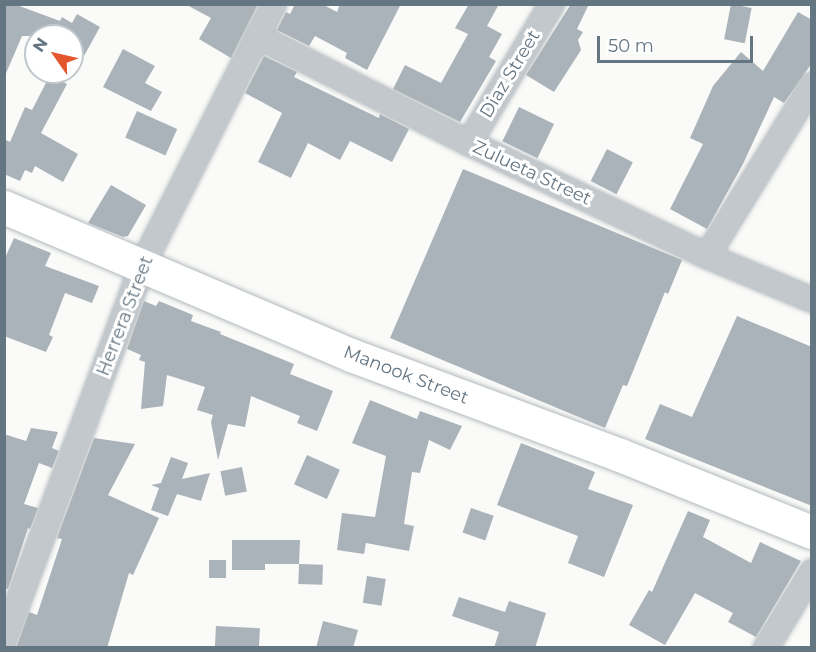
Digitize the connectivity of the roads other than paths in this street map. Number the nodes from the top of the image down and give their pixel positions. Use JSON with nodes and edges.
{"nodes":[{"id":1,"x":274,"y":4,"type":"edge"},
{"id":2,"x":552,"y":4,"type":"edge"},
{"id":3,"x":257,"y":36,"type":"junction"},
{"id":4,"x":812,"y":85,"type":"edge"},
{"id":5,"x":468,"y":143,"type":"junction"},
{"id":6,"x":4,"y":207,"type":"edge"},
{"id":7,"x":706,"y":256,"type":"junction"},
{"id":8,"x":142,"y":266,"type":"junction"},
{"id":9,"x":812,"y":300,"type":"edge"},
{"id":10,"x":812,"y":532,"type":"edge"},
{"id":11,"x":812,"y":572,"type":"edge"},
{"id":12,"x":4,"y":640,"type":"edge"},
{"id":13,"x":766,"y":648,"type":"edge"}],
"edges":[{"from":1,"to":3,"type":"street","name":"Herrera Street"},
{"from":2,"to":5,"type":"street","name":"Diaz Street"},
{"from":3,"to":5,"type":"street","name":"Zulueta Street"},
{"from":3,"to":8,"type":"street","name":"Herrera Street"},
{"from":4,"to":7,"type":"street"},
{"from":5,"to":7,"type":"street","name":"Zulueta Street"},
{"from":6,"to":8,"type":"main road","name":"Manook Street"},
{"from":7,"to":9,"type":"street","name":"Zulueta Street"},
{"from":8,"to":10,"type":"main road","name":"Manook Street"},
{"from":8,"to":12,"type":"street","name":"Herrera Street"},
{"from":11,"to":13,"type":"street"}]}
